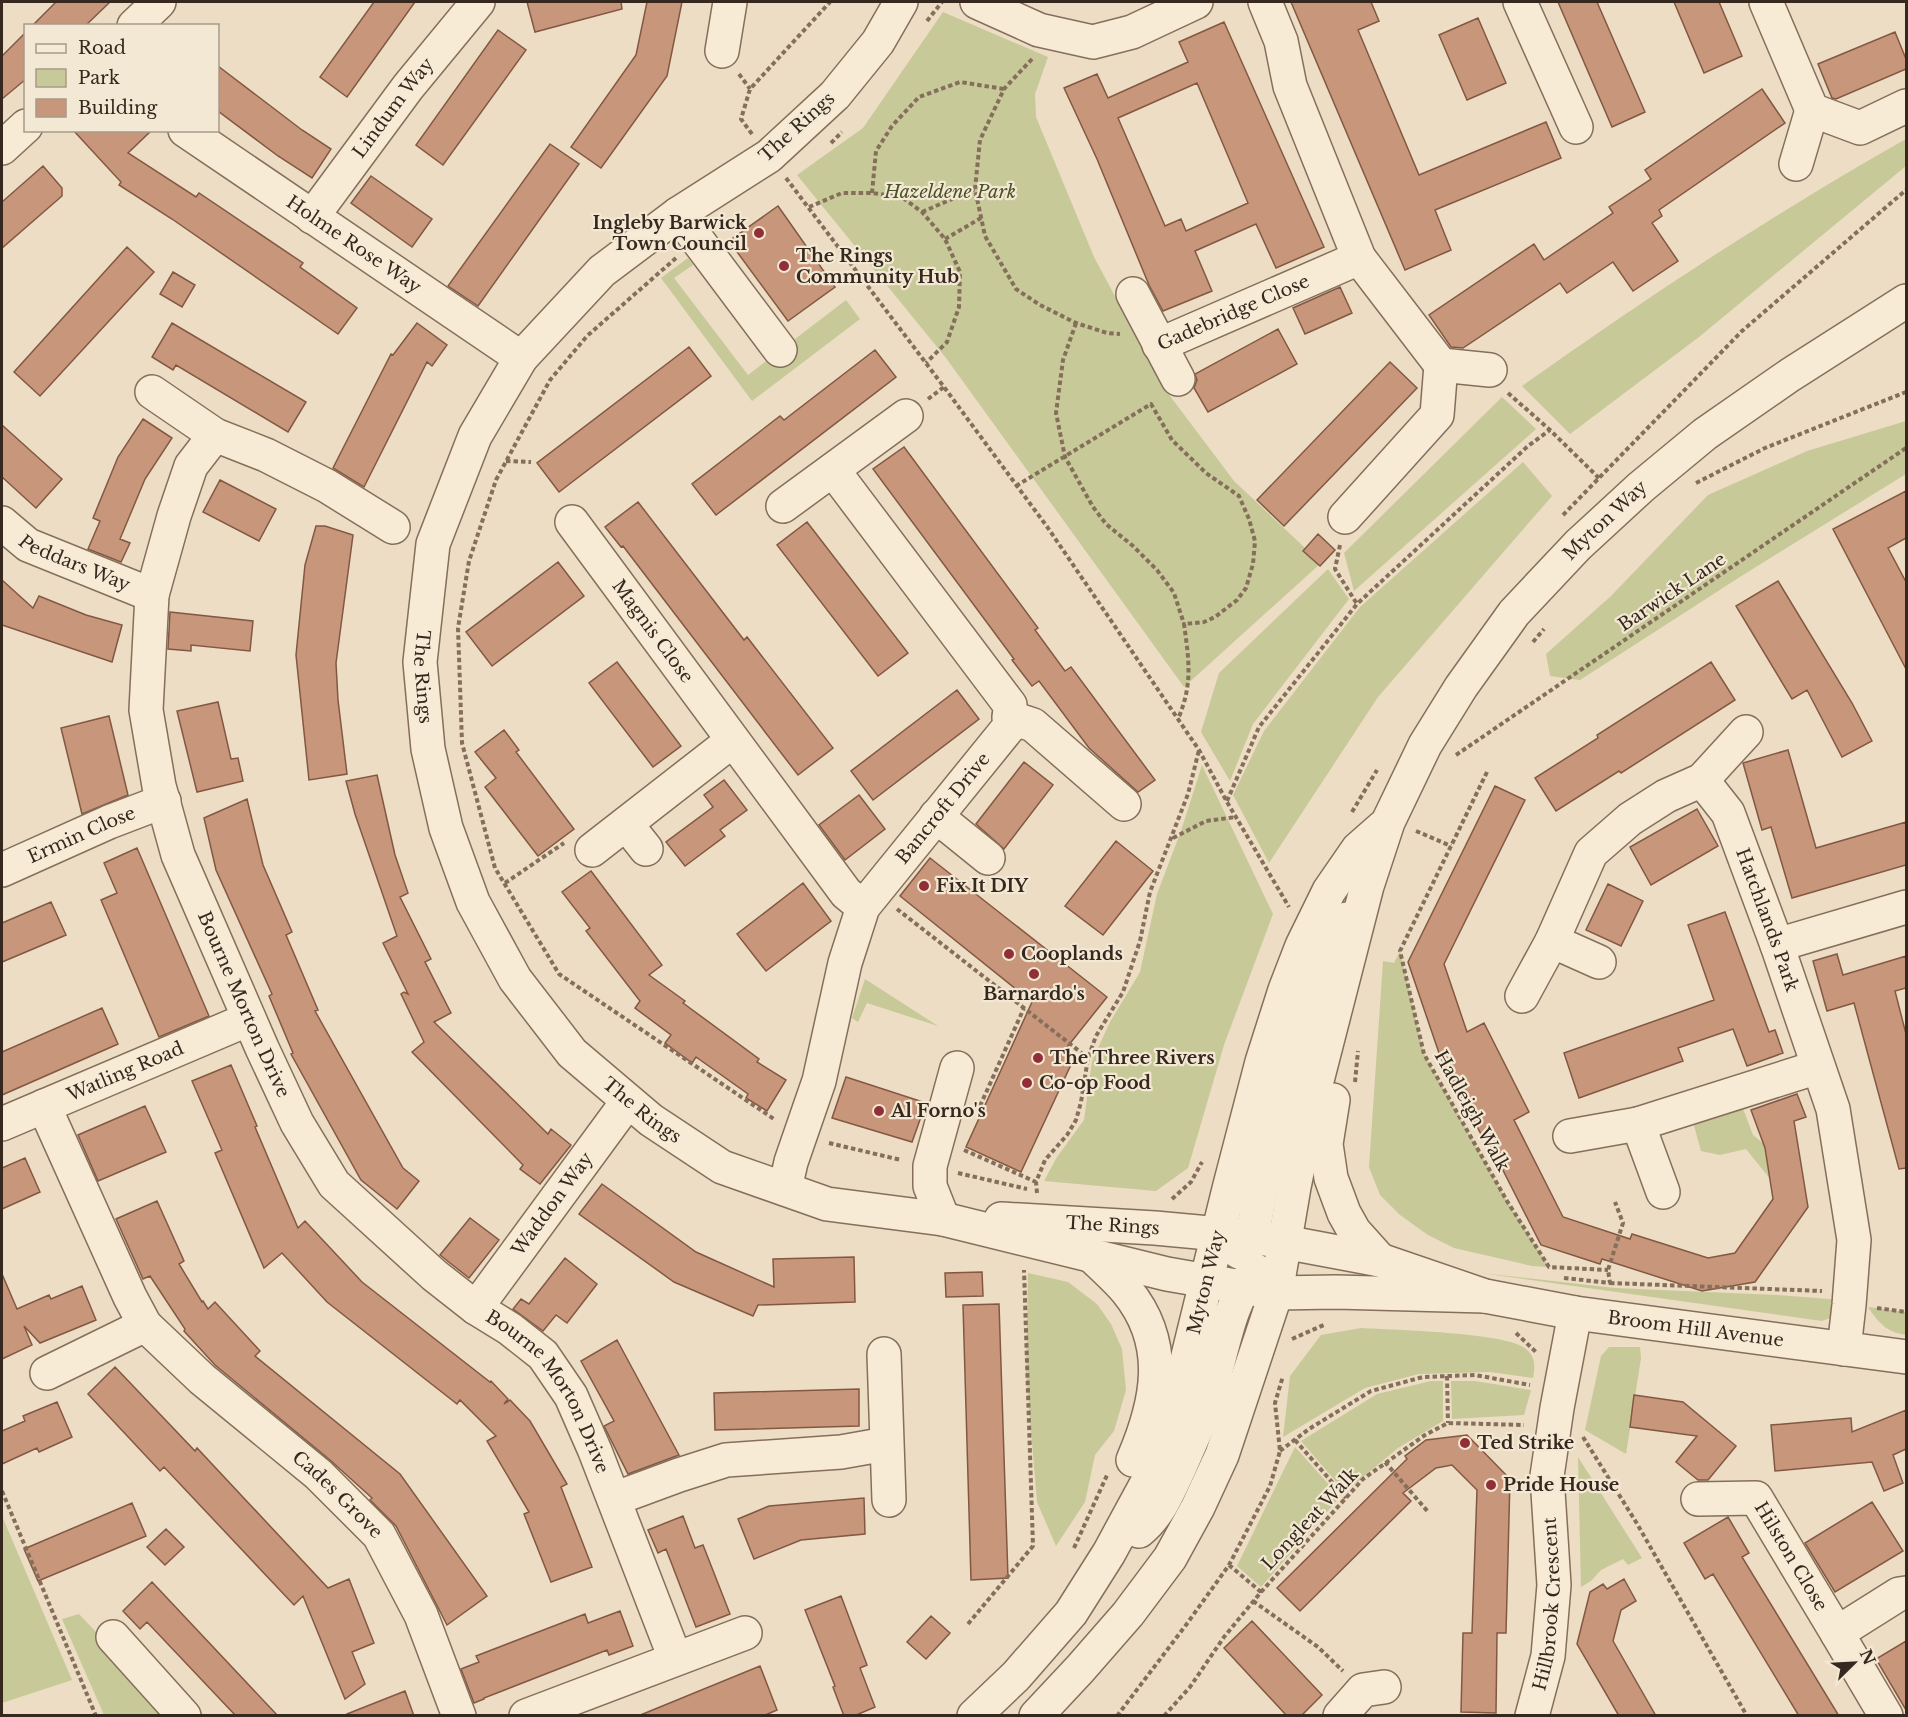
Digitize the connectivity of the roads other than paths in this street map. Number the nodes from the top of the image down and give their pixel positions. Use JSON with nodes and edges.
{"nodes":[{"id":1,"x":159,"y":2,"type":"edge"},
{"id":2,"x":478,"y":2,"type":"edge"},
{"id":3,"x":730,"y":2,"type":"edge"},
{"id":4,"x":901,"y":2,"type":"edge"},
{"id":5,"x":977,"y":2,"type":"edge"},
{"id":6,"x":1265,"y":2,"type":"edge"},
{"id":7,"x":1520,"y":2,"type":"edge"},
{"id":8,"x":1766,"y":2,"type":"edge"},
{"id":9,"x":1176,"y":6,"type":"edge"},
{"id":10,"x":136,"y":24,"type":"edge"},
{"id":11,"x":722,"y":51,"type":"dead end"},
{"id":12,"x":1906,"y":106,"type":"edge"},
{"id":13,"x":1812,"y":111,"type":"junction"},
{"id":14,"x":1576,"y":127,"type":"dead end"},
{"id":15,"x":24,"y":128,"type":"edge"},
{"id":16,"x":188,"y":132,"type":"edge"},
{"id":17,"x":2,"y":148,"type":"edge"},
{"id":18,"x":1796,"y":164,"type":"dead end"},
{"id":19,"x":678,"y":214,"type":"junction"},
{"id":20,"x":312,"y":218,"type":"junction"},
{"id":21,"x":1359,"y":258,"type":"junction"},
{"id":22,"x":1133,"y":294,"type":"dead end"},
{"id":23,"x":1906,"y":301,"type":"edge"},
{"id":24,"x":1155,"y":337,"type":"junction"},
{"id":25,"x":780,"y":350,"type":"dead end"},
{"id":26,"x":522,"y":358,"type":"junction"},
{"id":27,"x":1441,"y":365,"type":"junction"},
{"id":28,"x":1490,"y":370,"type":"road end"},
{"id":29,"x":1178,"y":379,"type":"dead end"},
{"id":30,"x":152,"y":392,"type":"dead end"},
{"id":31,"x":906,"y":416,"type":"dead end"},
{"id":32,"x":215,"y":435,"type":"junction"},
{"id":33,"x":833,"y":470,"type":"junction"},
{"id":34,"x":783,"y":506,"type":"dead end"},
{"id":35,"x":1345,"y":517,"type":"road end"},
{"id":36,"x":572,"y":522,"type":"dead end"},
{"id":37,"x":2,"y":523,"type":"edge"},
{"id":38,"x":393,"y":527,"type":"dead end"},
{"id":39,"x":152,"y":595,"type":"junction"},
{"id":40,"x":1009,"y":717,"type":"junction"},
{"id":41,"x":1746,"y":732,"type":"dead end"},
{"id":42,"x":732,"y":741,"type":"junction"},
{"id":43,"x":1702,"y":780,"type":"junction"},
{"id":44,"x":164,"y":801,"type":"junction"},
{"id":45,"x":1124,"y":804,"type":"dead end"},
{"id":46,"x":936,"y":816,"type":"junction"},
{"id":47,"x":1400,"y":826,"type":"junction"},
{"id":48,"x":592,"y":850,"type":"road end"},
{"id":49,"x":988,"y":858,"type":"dead end"},
{"id":50,"x":2,"y":870,"type":"edge"},
{"id":51,"x":1367,"y":886,"type":"junction"},
{"id":52,"x":869,"y":899,"type":"junction"},
{"id":53,"x":1906,"y":907,"type":"edge"},
{"id":54,"x":1552,"y":941,"type":"junction"},
{"id":55,"x":1777,"y":945,"type":"junction"},
{"id":56,"x":1599,"y":962,"type":"dead end"},
{"id":57,"x":1340,"y":991,"type":"junction"},
{"id":58,"x":1522,"y":996,"type":"dead end"},
{"id":59,"x":249,"y":1018,"type":"junction"},
{"id":60,"x":1818,"y":1067,"type":"junction"},
{"id":61,"x":957,"y":1068,"type":"dead end"},
{"id":62,"x":628,"y":1101,"type":"junction"},
{"id":63,"x":44,"y":1106,"type":"junction"},
{"id":64,"x":2,"y":1124,"type":"edge"},
{"id":65,"x":1638,"y":1124,"type":"junction"},
{"id":66,"x":1570,"y":1136,"type":"dead end"},
{"id":67,"x":785,"y":1189,"type":"junction"},
{"id":68,"x":1663,"y":1192,"type":"dead end"},
{"id":69,"x":943,"y":1219,"type":"junction"},
{"id":70,"x":1284,"y":1242,"type":"junction"},
{"id":71,"x":1090,"y":1254,"type":"junction"},
{"id":72,"x":1380,"y":1260,"type":"junction"},
{"id":73,"x":1242,"y":1261,"type":"junction"},
{"id":74,"x":1485,"y":1296,"type":"junction"},
{"id":75,"x":476,"y":1308,"type":"junction"},
{"id":76,"x":1575,"y":1313,"type":"junction"},
{"id":77,"x":145,"y":1325,"type":"junction"},
{"id":78,"x":1844,"y":1349,"type":"junction"},
{"id":79,"x":884,"y":1354,"type":"dead end"},
{"id":80,"x":1906,"y":1357,"type":"edge"},
{"id":81,"x":47,"y":1373,"type":"dead end"},
{"id":82,"x":886,"y":1444,"type":"junction"},
{"id":83,"x":614,"y":1499,"type":"junction"},
{"id":84,"x":1698,"y":1499,"type":"dead end"},
{"id":85,"x":889,"y":1500,"type":"dead end"},
{"id":86,"x":1110,"y":1553,"type":"junction"},
{"id":87,"x":1906,"y":1593,"type":"edge"},
{"id":88,"x":744,"y":1633,"type":"dead end"},
{"id":89,"x":1837,"y":1633,"type":"junction"},
{"id":90,"x":114,"y":1637,"type":"dead end"},
{"id":91,"x":675,"y":1658,"type":"junction"},
{"id":92,"x":1374,"y":1688,"type":"road end"},
{"id":93,"x":184,"y":1716,"type":"edge"},
{"id":94,"x":459,"y":1716,"type":"edge"},
{"id":95,"x":526,"y":1716,"type":"edge"},
{"id":96,"x":974,"y":1716,"type":"edge"},
{"id":97,"x":1036,"y":1716,"type":"edge"},
{"id":98,"x":1340,"y":1716,"type":"edge"},
{"id":99,"x":1532,"y":1716,"type":"edge"},
{"id":100,"x":1886,"y":1716,"type":"edge"}],
"edges":[{"from":1,"to":10,"type":"street"},
{"from":2,"to":20,"type":"street","name":"Lindum Way"},
{"from":3,"to":11,"type":"street"},
{"from":4,"to":19,"type":"street","name":"The Rings"},
{"from":5,"to":9,"type":"street"},
{"from":6,"to":21,"type":"street"},
{"from":7,"to":14,"type":"street"},
{"from":8,"to":13,"type":"street"},
{"from":12,"to":13,"type":"street"},
{"from":13,"to":18,"type":"street"},
{"from":15,"to":17,"type":"street"},
{"from":16,"to":20,"type":"street","name":"Holme Rose Way"},
{"from":19,"to":25,"type":"street"},
{"from":19,"to":26,"type":"street","name":"The Rings"},
{"from":20,"to":26,"type":"street","name":"Holme Rose Way"},
{"from":21,"to":24,"type":"street","name":"Gadebridge Close"},
{"from":21,"to":27,"type":"street"},
{"from":22,"to":24,"type":"street","name":"Gadebridge Close"},
{"from":23,"to":47,"type":"street","name":"Myton Way"},
{"from":24,"to":29,"type":"street"},
{"from":26,"to":62,"type":"street","name":"The Rings"},
{"from":27,"to":28,"type":"street"},
{"from":27,"to":35,"type":"street"},
{"from":30,"to":32,"type":"street"},
{"from":31,"to":33,"type":"street"},
{"from":32,"to":38,"type":"street"},
{"from":32,"to":39,"type":"street","name":"Bourne Morton Drive"},
{"from":33,"to":34,"type":"street"},
{"from":33,"to":40,"type":"street"},
{"from":36,"to":42,"type":"street","name":"Magnis Close"},
{"from":37,"to":39,"type":"street","name":"Peddars Way"},
{"from":39,"to":44,"type":"street","name":"Bourne Morton Drive"},
{"from":40,"to":45,"type":"street"},
{"from":40,"to":46,"type":"street","name":"Bancroft Drive"},
{"from":41,"to":43,"type":"street"},
{"from":42,"to":48,"type":"street"},
{"from":42,"to":52,"type":"street","name":"Magnis Close"},
{"from":43,"to":54,"type":"street"},
{"from":43,"to":55,"type":"street","name":"Hatchlands Park"},
{"from":44,"to":50,"type":"street","name":"Ermin Close"},
{"from":44,"to":59,"type":"street","name":"Bourne Morton Drive"},
{"from":46,"to":49,"type":"street"},
{"from":46,"to":52,"type":"street","name":"Bancroft Drive"},
{"from":47,"to":51,"type":"street","name":"Myton Way"},
{"from":47,"to":73,"type":"street","name":"Myton Way"},
{"from":51,"to":57,"type":"street","name":"Myton Way"},
{"from":51,"to":73,"type":"street"},
{"from":52,"to":67,"type":"street","name":"Bancroft Drive"},
{"from":53,"to":55,"type":"street"},
{"from":54,"to":56,"type":"street"},
{"from":54,"to":58,"type":"street"},
{"from":55,"to":60,"type":"street","name":"Hatchlands Park"},
{"from":57,"to":70,"type":"street","name":"Myton Way"},
{"from":57,"to":72,"type":"street"},
{"from":59,"to":63,"type":"street","name":"Watling Road"},
{"from":59,"to":75,"type":"street","name":"Bourne Morton Drive"},
{"from":60,"to":65,"type":"street"},
{"from":60,"to":78,"type":"street","name":"Hatchlands Park"},
{"from":61,"to":69,"type":"street"},
{"from":62,"to":67,"type":"street","name":"The Rings"},
{"from":62,"to":75,"type":"street","name":"Waddon Way"},
{"from":63,"to":64,"type":"street","name":"Watling Road"},
{"from":63,"to":77,"type":"street","name":"Cades Grove"},
{"from":65,"to":66,"type":"street"},
{"from":65,"to":68,"type":"street"},
{"from":67,"to":69,"type":"street","name":"The Rings"},
{"from":69,"to":71,"type":"street","name":"The Rings"},
{"from":69,"to":73,"type":"street","name":"The Rings"},
{"from":70,"to":72,"type":"street","name":"Broom Hill Avenue"},
{"from":70,"to":73,"type":"street","name":"Myton Way"},
{"from":71,"to":73,"type":"street","name":"The Rings"},
{"from":71,"to":86,"type":"street"},
{"from":72,"to":74,"type":"street","name":"Broom Hill Avenue"},
{"from":73,"to":74,"type":"street","name":"Broom Hill Avenue"},
{"from":73,"to":86,"type":"street","name":"Myton Way"},
{"from":73,"to":97,"type":"street","name":"Myton Way"},
{"from":74,"to":76,"type":"street","name":"Broom Hill Avenue"},
{"from":75,"to":83,"type":"street","name":"Bourne Morton Drive"},
{"from":76,"to":78,"type":"street","name":"Broom Hill Avenue"},
{"from":76,"to":99,"type":"street","name":"Hillbrook Crescent"},
{"from":77,"to":81,"type":"street"},
{"from":77,"to":94,"type":"street","name":"Cades Grove"},
{"from":78,"to":80,"type":"street","name":"Broom Hill Avenue"},
{"from":79,"to":82,"type":"street"},
{"from":82,"to":83,"type":"street"},
{"from":82,"to":85,"type":"street"},
{"from":83,"to":91,"type":"street","name":"Bourne Morton Drive"},
{"from":84,"to":89,"type":"street","name":"Hilston Close"},
{"from":86,"to":96,"type":"street","name":"Myton Way"},
{"from":87,"to":89,"type":"street","name":"Hilston Close"},
{"from":88,"to":91,"type":"street"},
{"from":89,"to":100,"type":"street","name":"Hilston Close"},
{"from":90,"to":93,"type":"street"},
{"from":91,"to":95,"type":"street"},
{"from":92,"to":98,"type":"street"}]}
